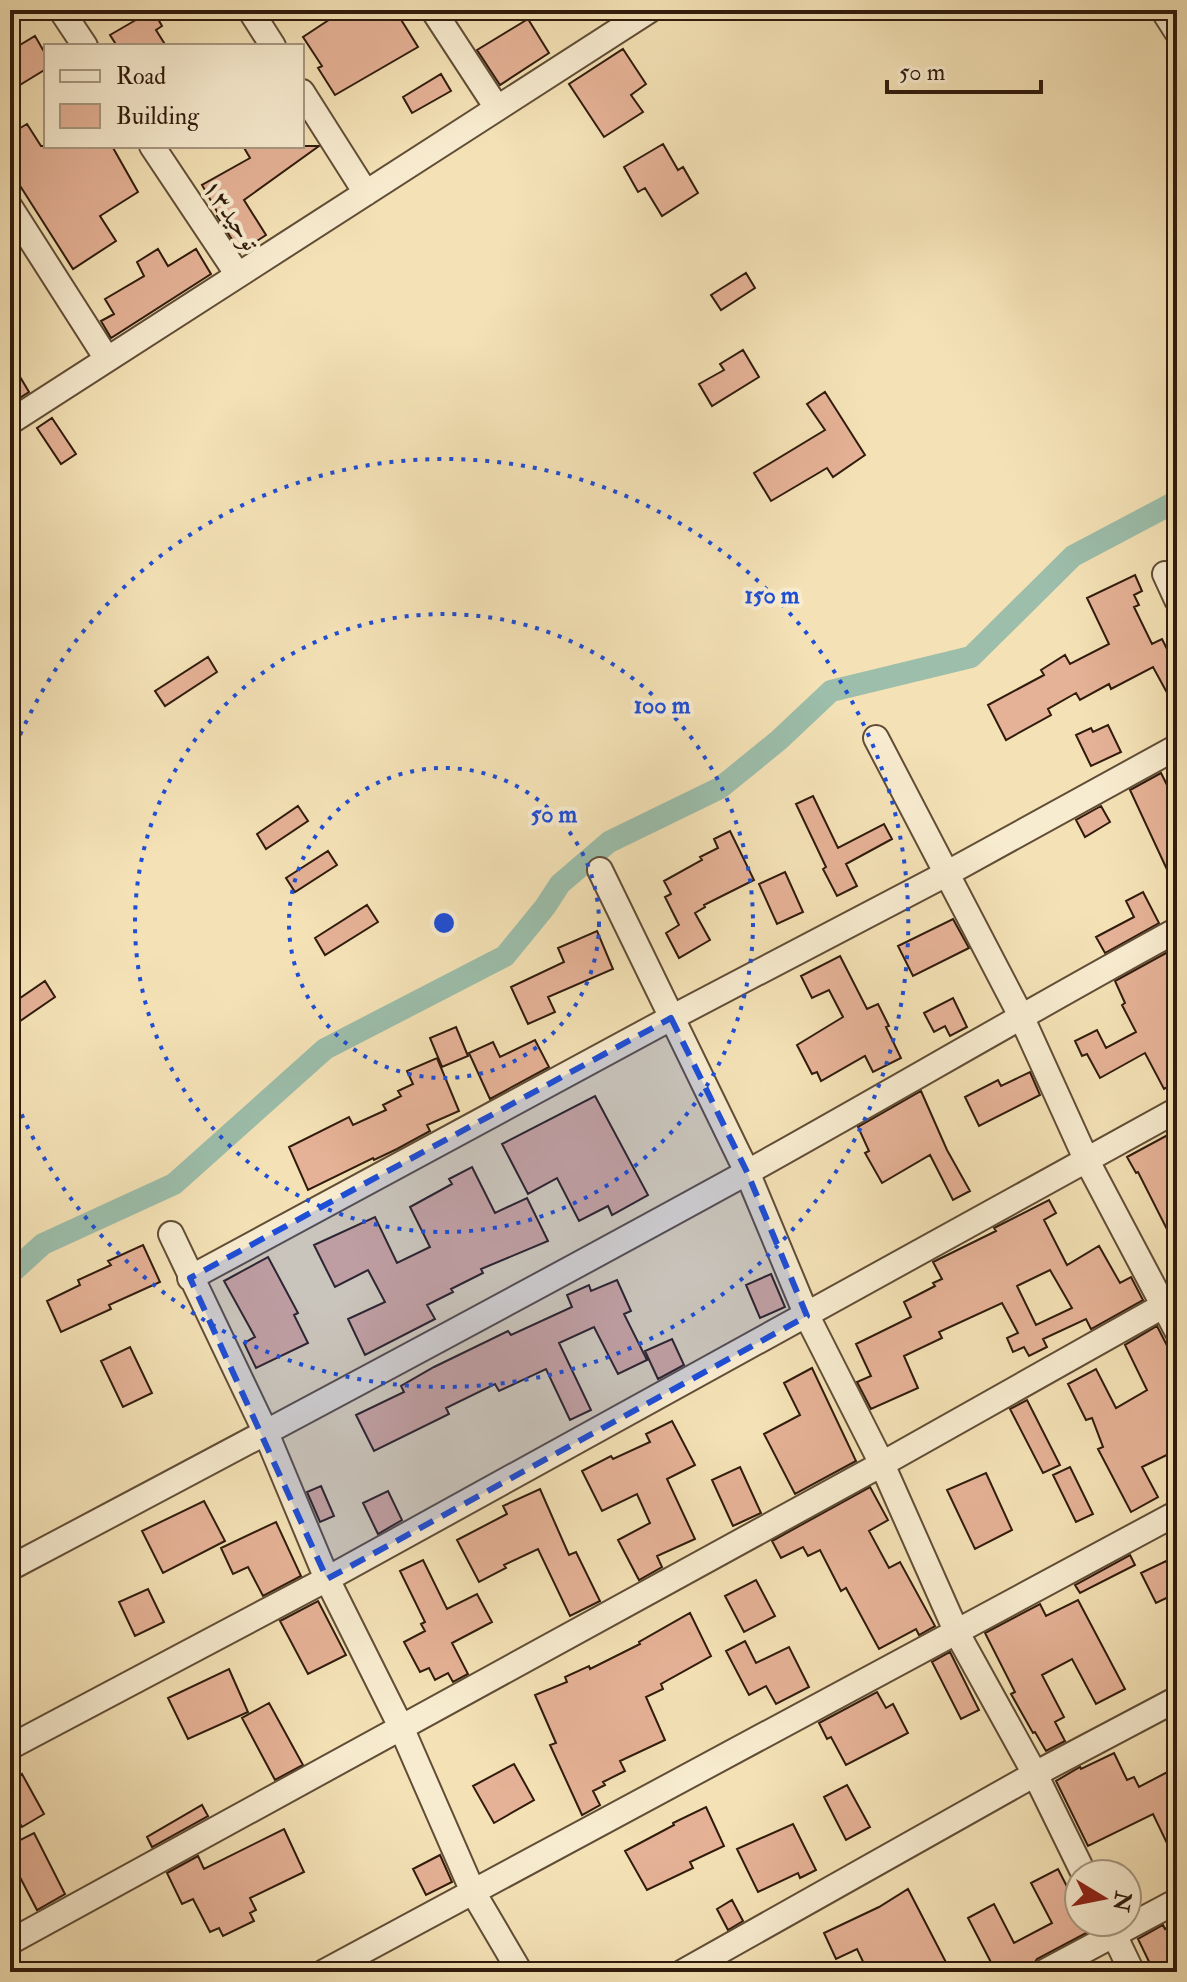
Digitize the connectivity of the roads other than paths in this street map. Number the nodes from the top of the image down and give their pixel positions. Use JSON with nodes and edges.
{"nodes":[{"id":1,"x":61,"y":10,"type":"edge"},
{"id":2,"x":250,"y":10,"type":"edge"},
{"id":3,"x":433,"y":10,"type":"edge"},
{"id":4,"x":650,"y":10,"type":"edge"},
{"id":5,"x":1163,"y":10,"type":"edge"},
{"id":6,"x":620,"y":18,"type":"edge"},
{"id":7,"x":1177,"y":32,"type":"edge"},
{"id":8,"x":84,"y":44,"type":"edge"},
{"id":9,"x":272,"y":44,"type":"edge"},
{"id":10,"x":304,"y":95,"type":"edge"},
{"id":11,"x":497,"y":108,"type":"junction"},
{"id":12,"x":153,"y":148,"type":"edge"},
{"id":13,"x":366,"y":193,"type":"junction"},
{"id":14,"x":10,"y":207,"type":"edge"},
{"id":15,"x":238,"y":275,"type":"junction"},
{"id":16,"x":107,"y":359,"type":"junction"},
{"id":17,"x":10,"y":422,"type":"edge"},
{"id":18,"x":1165,"y":574,"type":"dead end"},
{"id":19,"x":1177,"y":600,"type":"edge"},
{"id":20,"x":876,"y":738,"type":"dead end"},
{"id":21,"x":1177,"y":747,"type":"edge"},
{"id":22,"x":600,"y":870,"type":"dead end"},
{"id":23,"x":946,"y":874,"type":"junction"},
{"id":24,"x":1177,"y":930,"type":"edge"},
{"id":25,"x":1021,"y":1016,"type":"junction"},
{"id":26,"x":671,"y":1018,"type":"junction"},
{"id":27,"x":1177,"y":1110,"type":"edge"},
{"id":28,"x":1086,"y":1159,"type":"junction"},
{"id":29,"x":747,"y":1172,"type":"junction"},
{"id":30,"x":171,"y":1234,"type":"dead end"},
{"id":31,"x":190,"y":1278,"type":"junction"},
{"id":32,"x":1171,"y":1302,"type":"edge"},
{"id":33,"x":807,"y":1316,"type":"junction"},
{"id":34,"x":1177,"y":1331,"type":"edge"},
{"id":35,"x":266,"y":1433,"type":"junction"},
{"id":36,"x":882,"y":1464,"type":"junction"},
{"id":37,"x":1177,"y":1513,"type":"edge"},
{"id":38,"x":10,"y":1568,"type":"edge"},
{"id":39,"x":327,"y":1579,"type":"junction"},
{"id":40,"x":957,"y":1633,"type":"junction"},
{"id":41,"x":1177,"y":1699,"type":"edge"},
{"id":42,"x":401,"y":1727,"type":"junction"},
{"id":43,"x":10,"y":1747,"type":"edge"},
{"id":44,"x":1035,"y":1774,"type":"junction"},
{"id":45,"x":1076,"y":1858,"type":"edge"},
{"id":46,"x":473,"y":1892,"type":"junction"},
{"id":47,"x":1177,"y":1901,"type":"edge"},
{"id":48,"x":1143,"y":1915,"type":"edge"},
{"id":49,"x":1096,"y":1938,"type":"edge"},
{"id":50,"x":1116,"y":1938,"type":"edge"},
{"id":51,"x":10,"y":1942,"type":"edge"},
{"id":52,"x":324,"y":1972,"type":"edge"},
{"id":53,"x":520,"y":1972,"type":"edge"},
{"id":54,"x":683,"y":1972,"type":"edge"},
{"id":55,"x":1044,"y":1972,"type":"edge"},
{"id":56,"x":1132,"y":1972,"type":"edge"}],
"edges":[{"from":1,"to":8,"type":"street"},
{"from":2,"to":9,"type":"street"},
{"from":3,"to":11,"type":"street"},
{"from":4,"to":6,"type":"street"},
{"from":5,"to":7,"type":"street"},
{"from":6,"to":11,"type":"street"},
{"from":10,"to":13,"type":"street"},
{"from":11,"to":13,"type":"street"},
{"from":12,"to":15,"type":"street","name":"توحید۱۳"},
{"from":13,"to":15,"type":"street"},
{"from":14,"to":16,"type":"street"},
{"from":15,"to":16,"type":"street"},
{"from":16,"to":17,"type":"street"},
{"from":18,"to":19,"type":"street"},
{"from":20,"to":23,"type":"street"},
{"from":21,"to":23,"type":"street"},
{"from":22,"to":26,"type":"street"},
{"from":23,"to":25,"type":"street"},
{"from":23,"to":26,"type":"street"},
{"from":24,"to":25,"type":"street"},
{"from":25,"to":28,"type":"street"},
{"from":25,"to":29,"type":"street"},
{"from":26,"to":29,"type":"street"},
{"from":26,"to":31,"type":"street"},
{"from":27,"to":28,"type":"street"},
{"from":28,"to":32,"type":"street"},
{"from":28,"to":33,"type":"street"},
{"from":29,"to":33,"type":"street"},
{"from":29,"to":35,"type":"street"},
{"from":30,"to":31,"type":"street"},
{"from":31,"to":35,"type":"street"},
{"from":32,"to":34,"type":"street"},
{"from":32,"to":36,"type":"street"},
{"from":33,"to":36,"type":"street"},
{"from":33,"to":39,"type":"street"},
{"from":35,"to":38,"type":"street"},
{"from":35,"to":39,"type":"street"},
{"from":36,"to":40,"type":"street"},
{"from":36,"to":42,"type":"street"},
{"from":37,"to":40,"type":"street"},
{"from":39,"to":42,"type":"street"},
{"from":39,"to":43,"type":"street"},
{"from":40,"to":44,"type":"street"},
{"from":40,"to":46,"type":"street"},
{"from":41,"to":44,"type":"street"},
{"from":42,"to":46,"type":"street"},
{"from":42,"to":51,"type":"street"},
{"from":44,"to":45,"type":"street"},
{"from":44,"to":54,"type":"street"},
{"from":46,"to":52,"type":"street"},
{"from":46,"to":53,"type":"street"},
{"from":47,"to":48,"type":"street"},
{"from":49,"to":55,"type":"street"},
{"from":50,"to":56,"type":"street"}]}
